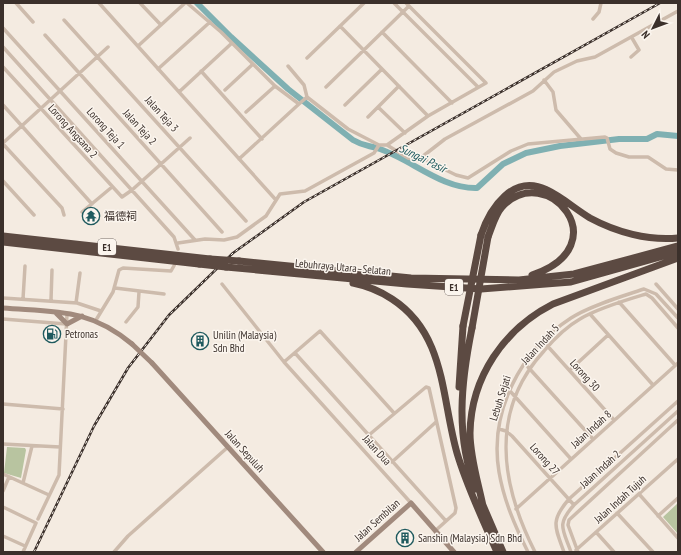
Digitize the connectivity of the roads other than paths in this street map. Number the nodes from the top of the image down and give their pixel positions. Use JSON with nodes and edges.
{"nodes":[{"id":1,"x":16,"y":3,"type":"edge"},
{"id":2,"x":99,"y":3,"type":"edge"},
{"id":3,"x":140,"y":3,"type":"edge"},
{"id":4,"x":186,"y":3,"type":"edge"},
{"id":5,"x":364,"y":3,"type":"edge"},
{"id":6,"x":394,"y":3,"type":"edge"},
{"id":7,"x":601,"y":3,"type":"edge"},
{"id":8,"x":407,"y":5,"type":"edge"},
{"id":9,"x":678,"y":11,"type":"edge"},
{"id":10,"x":403,"y":12,"type":"junction"},
{"id":11,"x":593,"y":19,"type":"dead end"},
{"id":12,"x":64,"y":20,"type":"dead end"},
{"id":13,"x":34,"y":22,"type":"dead end"},
{"id":14,"x":210,"y":22,"type":"junction"},
{"id":15,"x":161,"y":26,"type":"junction"},
{"id":16,"x":340,"y":26,"type":"junction"},
{"id":17,"x":3,"y":28,"type":"edge"},
{"id":18,"x":382,"y":32,"type":"junction"},
{"id":19,"x":45,"y":35,"type":"dead end"},
{"id":20,"x":632,"y":38,"type":"junction"},
{"id":21,"x":232,"y":43,"type":"junction"},
{"id":22,"x":138,"y":46,"type":"junction"},
{"id":23,"x":3,"y":47,"type":"edge"},
{"id":24,"x":108,"y":47,"type":"dead end"},
{"id":25,"x":364,"y":50,"type":"junction"},
{"id":26,"x":98,"y":57,"type":"junction"},
{"id":27,"x":630,"y":57,"type":"dead end"},
{"id":28,"x":306,"y":58,"type":"dead end"},
{"id":29,"x":253,"y":64,"type":"junction"},
{"id":30,"x":288,"y":66,"type":"dead end"},
{"id":31,"x":3,"y":67,"type":"edge"},
{"id":32,"x":158,"y":69,"type":"junction"},
{"id":33,"x":382,"y":69,"type":"junction"},
{"id":34,"x":201,"y":71,"type":"junction"},
{"id":35,"x":80,"y":73,"type":"junction"},
{"id":36,"x":544,"y":80,"type":"junction"},
{"id":37,"x":275,"y":86,"type":"junction"},
{"id":38,"x":399,"y":86,"type":"junction"},
{"id":39,"x":326,"y":87,"type":"dead end"},
{"id":40,"x":478,"y":87,"type":"junction"},
{"id":41,"x":226,"y":90,"type":"dead end"},
{"id":42,"x":60,"y":91,"type":"junction"},
{"id":43,"x":179,"y":92,"type":"junction"},
{"id":44,"x":305,"y":99,"type":"junction"},
{"id":45,"x":50,"y":100,"type":"junction"},
{"id":46,"x":452,"y":102,"type":"junction"},
{"id":47,"x":299,"y":104,"type":"junction"},
{"id":48,"x":3,"y":105,"type":"edge"},
{"id":49,"x":345,"y":105,"type":"dead end"},
{"id":50,"x":378,"y":107,"type":"junction"},
{"id":51,"x":41,"y":108,"type":"junction"},
{"id":52,"x":246,"y":112,"type":"dead end"},
{"id":53,"x":428,"y":116,"type":"junction"},
{"id":54,"x":368,"y":117,"type":"dead end"},
{"id":55,"x":22,"y":126,"type":"junction"},
{"id":56,"x":405,"y":133,"type":"junction"},
{"id":57,"x":190,"y":138,"type":"dead end"},
{"id":58,"x":262,"y":139,"type":"junction"},
{"id":59,"x":581,"y":139,"type":"junction"},
{"id":60,"x":3,"y":143,"type":"edge"},
{"id":61,"x":387,"y":144,"type":"junction"},
{"id":62,"x":180,"y":147,"type":"junction"},
{"id":63,"x":378,"y":148,"type":"junction"},
{"id":64,"x":421,"y":158,"type":"junction"},
{"id":65,"x":239,"y":159,"type":"junction"},
{"id":66,"x":161,"y":164,"type":"junction"},
{"id":67,"x":678,"y":170,"type":"edge"},
{"id":68,"x":3,"y":181,"type":"edge"},
{"id":69,"x":142,"y":181,"type":"junction"},
{"id":70,"x":112,"y":187,"type":"junction"},
{"id":71,"x":132,"y":190,"type":"junction"},
{"id":72,"x":276,"y":200,"type":"junction"},
{"id":73,"x":92,"y":204,"type":"junction"},
{"id":74,"x":82,"y":212,"type":"dead end"},
{"id":75,"x":34,"y":215,"type":"dead end"},
{"id":76,"x":64,"y":215,"type":"dead end"},
{"id":77,"x":246,"y":221,"type":"dead end"},
{"id":78,"x":222,"y":232,"type":"dead end"},
{"id":79,"x":3,"y":236,"type":"edge"},
{"id":80,"x":484,"y":236,"type":"junction"},
{"id":81,"x":678,"y":238,"type":"edge"},
{"id":82,"x":195,"y":240,"type":"junction"},
{"id":83,"x":3,"y":242,"type":"edge"},
{"id":84,"x":678,"y":246,"type":"edge"},
{"id":85,"x":678,"y":252,"type":"edge"},
{"id":86,"x":678,"y":258,"type":"edge"},
{"id":87,"x":174,"y":265,"type":"dead end"},
{"id":88,"x":25,"y":266,"type":"dead end"},
{"id":89,"x":230,"y":267,"type":"junction"},
{"id":90,"x":52,"y":270,"type":"dead end"},
{"id":91,"x":80,"y":273,"type":"dead end"},
{"id":92,"x":519,"y":280,"type":"junction"},
{"id":93,"x":222,"y":284,"type":"dead end"},
{"id":94,"x":656,"y":284,"type":"dead end"},
{"id":95,"x":115,"y":288,"type":"junction"},
{"id":96,"x":140,"y":292,"type":"junction"},
{"id":97,"x":164,"y":294,"type":"dead end"},
{"id":98,"x":3,"y":298,"type":"edge"},
{"id":99,"x":23,"y":299,"type":"junction"},
{"id":100,"x":618,"y":299,"type":"junction"},
{"id":101,"x":51,"y":300,"type":"junction"},
{"id":102,"x":76,"y":303,"type":"junction"},
{"id":103,"x":620,"y":303,"type":"junction"},
{"id":104,"x":3,"y":308,"type":"edge"},
{"id":105,"x":678,"y":309,"type":"edge"},
{"id":106,"x":588,"y":310,"type":"junction"},
{"id":107,"x":101,"y":311,"type":"junction"},
{"id":108,"x":53,"y":312,"type":"junction"},
{"id":109,"x":68,"y":314,"type":"junction"},
{"id":110,"x":591,"y":314,"type":"junction"},
{"id":111,"x":83,"y":316,"type":"junction"},
{"id":112,"x":678,"y":318,"type":"edge"},
{"id":113,"x":3,"y":319,"type":"edge"},
{"id":114,"x":96,"y":320,"type":"junction"},
{"id":115,"x":126,"y":322,"type":"dead end"},
{"id":116,"x":67,"y":323,"type":"junction"},
{"id":117,"x":678,"y":328,"type":"edge"},
{"id":118,"x":608,"y":335,"type":"junction"},
{"id":119,"x":543,"y":342,"type":"junction"},
{"id":120,"x":548,"y":346,"type":"junction"},
{"id":121,"x":295,"y":353,"type":"junction"},
{"id":122,"x":284,"y":362,"type":"junction"},
{"id":123,"x":524,"y":364,"type":"junction"},
{"id":124,"x":677,"y":364,"type":"edge"},
{"id":125,"x":528,"y":368,"type":"junction"},
{"id":126,"x":570,"y":370,"type":"junction"},
{"id":127,"x":653,"y":385,"type":"junction"},
{"id":128,"x":510,"y":391,"type":"junction"},
{"id":129,"x":515,"y":397,"type":"junction"},
{"id":130,"x":678,"y":401,"type":"edge"},
{"id":131,"x":3,"y":404,"type":"edge"},
{"id":132,"x":63,"y":409,"type":"junction"},
{"id":133,"x":678,"y":411,"type":"edge"},
{"id":134,"x":394,"y":413,"type":"junction"},
{"id":135,"x":614,"y":420,"type":"junction"},
{"id":136,"x":678,"y":420,"type":"edge"},
{"id":137,"x":436,"y":422,"type":"junction"},
{"id":138,"x":499,"y":429,"type":"junction"},
{"id":139,"x":506,"y":431,"type":"junction"},
{"id":140,"x":368,"y":435,"type":"junction"},
{"id":141,"x":592,"y":440,"type":"junction"},
{"id":142,"x":3,"y":444,"type":"edge"},
{"id":143,"x":32,"y":446,"type":"junction"},
{"id":144,"x":60,"y":447,"type":"junction"},
{"id":145,"x":228,"y":447,"type":"junction"},
{"id":146,"x":571,"y":459,"type":"junction"},
{"id":147,"x":678,"y":459,"type":"edge"},
{"id":148,"x":392,"y":462,"type":"junction"},
{"id":149,"x":3,"y":474,"type":"edge"},
{"id":150,"x":9,"y":477,"type":"junction"},
{"id":151,"x":550,"y":478,"type":"junction"},
{"id":152,"x":23,"y":483,"type":"junction"},
{"id":153,"x":470,"y":490,"type":"junction"},
{"id":154,"x":3,"y":491,"type":"edge"},
{"id":155,"x":639,"y":494,"type":"junction"},
{"id":156,"x":49,"y":495,"type":"junction"},
{"id":157,"x":678,"y":498,"type":"edge"},
{"id":158,"x":569,"y":499,"type":"junction"},
{"id":159,"x":411,"y":503,"type":"junction"},
{"id":160,"x":574,"y":505,"type":"junction"},
{"id":161,"x":483,"y":506,"type":"junction"},
{"id":162,"x":3,"y":507,"type":"edge"},
{"id":163,"x":516,"y":509,"type":"junction"},
{"id":164,"x":617,"y":513,"type":"junction"},
{"id":165,"x":658,"y":516,"type":"junction"},
{"id":166,"x":38,"y":519,"type":"dead end"},
{"id":167,"x":446,"y":521,"type":"junction"},
{"id":168,"x":435,"y":531,"type":"junction"},
{"id":169,"x":596,"y":532,"type":"junction"},
{"id":170,"x":3,"y":536,"type":"edge"},
{"id":171,"x":678,"y":538,"type":"edge"},
{"id":172,"x":25,"y":546,"type":"junction"},
{"id":173,"x":575,"y":551,"type":"edge"},
{"id":174,"x":23,"y":552,"type":"edge"},
{"id":175,"x":114,"y":552,"type":"edge"},
{"id":176,"x":323,"y":552,"type":"edge"},
{"id":177,"x":356,"y":552,"type":"edge"},
{"id":178,"x":454,"y":552,"type":"edge"},
{"id":179,"x":498,"y":552,"type":"edge"},
{"id":180,"x":503,"y":552,"type":"edge"},
{"id":181,"x":528,"y":552,"type":"edge"},
{"id":182,"x":534,"y":552,"type":"edge"},
{"id":183,"x":564,"y":552,"type":"edge"},
{"id":184,"x":614,"y":552,"type":"edge"},
{"id":185,"x":653,"y":552,"type":"edge"}],
"edges":[{"from":1,"to":13,"type":"street"},
{"from":2,"to":22,"type":"street"},
{"from":3,"to":15,"type":"street"},
{"from":4,"to":14,"type":"street"},
{"from":4,"to":15,"type":"street"},
{"from":5,"to":16,"type":"street"},
{"from":6,"to":10,"type":"street"},
{"from":7,"to":11,"type":"street"},
{"from":8,"to":10,"type":"street"},
{"from":8,"to":40,"type":"street"},
{"from":9,"to":20,"type":"street"},
{"from":10,"to":18,"type":"street"},
{"from":10,"to":40,"type":"street"},
{"from":12,"to":26,"type":"street","name":"Jalan Teja 3"},
{"from":14,"to":21,"type":"street"},
{"from":14,"to":32,"type":"street"},
{"from":15,"to":22,"type":"street"},
{"from":16,"to":25,"type":"street"},
{"from":16,"to":28,"type":"street"},
{"from":17,"to":42,"type":"street","name":"Lorong Teja 1"},
{"from":18,"to":25,"type":"street"},
{"from":18,"to":46,"type":"street"},
{"from":19,"to":35,"type":"street","name":"Jalan Teja 2"},
{"from":20,"to":27,"type":"street"},
{"from":20,"to":36,"type":"street"},
{"from":21,"to":29,"type":"street"},
{"from":21,"to":34,"type":"street"},
{"from":22,"to":32,"type":"street"},
{"from":23,"to":45,"type":"street"},
{"from":24,"to":26,"type":"street"},
{"from":25,"to":33,"type":"street"},
{"from":25,"to":39,"type":"street"},
{"from":26,"to":35,"type":"street"},
{"from":26,"to":62,"type":"street","name":"Jalan Teja 3"},
{"from":29,"to":37,"type":"street"},
{"from":29,"to":41,"type":"street"},
{"from":30,"to":44,"type":"street"},
{"from":31,"to":51,"type":"street","name":"Lorong Angsana 2"},
{"from":32,"to":43,"type":"street"},
{"from":33,"to":38,"type":"street"},
{"from":33,"to":49,"type":"street"},
{"from":34,"to":43,"type":"street"},
{"from":34,"to":58,"type":"street"},
{"from":35,"to":42,"type":"street"},
{"from":35,"to":66,"type":"street","name":"Jalan Teja 2"},
{"from":36,"to":59,"type":"street"},
{"from":36,"to":64,"type":"street"},
{"from":37,"to":47,"type":"street"},
{"from":37,"to":52,"type":"street"},
{"from":38,"to":50,"type":"street"},
{"from":38,"to":53,"type":"street"},
{"from":40,"to":46,"type":"street"},
{"from":42,"to":45,"type":"street"},
{"from":42,"to":69,"type":"street","name":"Lorong Teja 1"},
{"from":43,"to":65,"type":"street"},
{"from":44,"to":47,"type":"street"},
{"from":44,"to":63,"type":"street"},
{"from":45,"to":51,"type":"street"},
{"from":45,"to":71,"type":"street"},
{"from":46,"to":53,"type":"street"},
{"from":47,"to":58,"type":"street"},
{"from":48,"to":55,"type":"street"},
{"from":50,"to":54,"type":"street"},
{"from":50,"to":56,"type":"street"},
{"from":51,"to":55,"type":"street"},
{"from":51,"to":70,"type":"street","name":"Lorong Angsana 2"},
{"from":53,"to":56,"type":"street"},
{"from":55,"to":60,"type":"street"},
{"from":55,"to":73,"type":"street"},
{"from":56,"to":61,"type":"street"},
{"from":57,"to":62,"type":"street"},
{"from":58,"to":65,"type":"street"},
{"from":59,"to":64,"type":"street"},
{"from":59,"to":67,"type":"street"},
{"from":60,"to":76,"type":"street"},
{"from":61,"to":63,"type":"street"},
{"from":61,"to":64,"type":"street"},
{"from":62,"to":66,"type":"street"},
{"from":62,"to":77,"type":"street","name":"Jalan Teja 3"},
{"from":63,"to":72,"type":"street"},
{"from":65,"to":72,"type":"street"},
{"from":66,"to":69,"type":"street"},
{"from":66,"to":78,"type":"street","name":"Jalan Teja 2"},
{"from":68,"to":75,"type":"street"},
{"from":69,"to":71,"type":"street"},
{"from":69,"to":82,"type":"street","name":"Lorong Teja 1"},
{"from":70,"to":71,"type":"street","name":"Lorong Angsana 2"},
{"from":70,"to":73,"type":"street"},
{"from":71,"to":82,"type":"street"},
{"from":72,"to":82,"type":"street"},
{"from":73,"to":74,"type":"street"},
{"from":79,"to":92,"type":"highway","name":"Lebuhraya Utara–Selatan","number":"E1","bridge":true},
{"from":80,"to":81,"type":"highway"},
{"from":80,"to":92,"type":"highway"},
{"from":80,"to":153,"type":"highway","bridge":true},
{"from":80,"to":161,"type":"highway","bridge":true},
{"from":83,"to":89,"type":"highway","name":"Lebuhraya Utara–Selatan","number":"E1","bridge":true},
{"from":84,"to":92,"type":"highway","name":"Lebuhraya Utara–Selatan","number":"E1"},
{"from":85,"to":89,"type":"highway","name":"Lebuhraya Utara–Selatan","number":"E1"},
{"from":86,"to":161,"type":"highway"},
{"from":87,"to":95,"type":"street"},
{"from":88,"to":99,"type":"street"},
{"from":89,"to":153,"type":"highway"},
{"from":90,"to":101,"type":"street"},
{"from":91,"to":102,"type":"street"},
{"from":93,"to":122,"type":"street","name":"Jalan Dua"},
{"from":94,"to":105,"type":"street"},
{"from":95,"to":96,"type":"street"},
{"from":95,"to":107,"type":"street"},
{"from":96,"to":97,"type":"street"},
{"from":96,"to":115,"type":"street"},
{"from":98,"to":99,"type":"street"},
{"from":99,"to":101,"type":"street"},
{"from":100,"to":103,"type":"street"},
{"from":100,"to":106,"type":"street","name":"Lebuh Sejati"},
{"from":100,"to":112,"type":"street","name":"Lebuh Sejati"},
{"from":101,"to":102,"type":"street"},
{"from":102,"to":107,"type":"street"},
{"from":103,"to":110,"type":"street","name":"Jalan Indah 5"},
{"from":103,"to":117,"type":"street","name":"Jalan Indah 5"},
{"from":103,"to":124,"type":"street"},
{"from":104,"to":108,"type":"main road","name":"Jalan Sepuluh"},
{"from":106,"to":110,"type":"street"},
{"from":106,"to":119,"type":"street","name":"Lebuh Sejati"},
{"from":107,"to":114,"type":"street"},
{"from":108,"to":109,"type":"main road","name":"Jalan Sepuluh"},
{"from":108,"to":116,"type":"main road"},
{"from":109,"to":111,"type":"main road","name":"Jalan Sepuluh"},
{"from":109,"to":116,"type":"street"},
{"from":110,"to":118,"type":"street"},
{"from":110,"to":120,"type":"street","name":"Jalan Indah 5"},
{"from":111,"to":114,"type":"main road","name":"Jalan Sepuluh"},
{"from":111,"to":116,"type":"main road"},
{"from":113,"to":116,"type":"street"},
{"from":114,"to":145,"type":"main road","name":"Jalan Sepuluh","bridge":true},
{"from":116,"to":132,"type":"street"},
{"from":118,"to":126,"type":"street"},
{"from":118,"to":127,"type":"street"},
{"from":119,"to":120,"type":"street","name":"Lorong 30"},
{"from":119,"to":123,"type":"street","name":"Lebuh Sejati"},
{"from":120,"to":125,"type":"street","name":"Jalan Indah 5"},
{"from":120,"to":126,"type":"street","name":"Lorong 30"},
{"from":121,"to":122,"type":"street"},
{"from":121,"to":134,"type":"street"},
{"from":121,"to":140,"type":"street"},
{"from":122,"to":159,"type":"street","name":"Jalan Dua"},
{"from":123,"to":125,"type":"street"},
{"from":123,"to":128,"type":"street","name":"Lebuh Sejati"},
{"from":124,"to":127,"type":"street","name":"Jalan Indah 8"},
{"from":125,"to":129,"type":"street","name":"Jalan Indah 5"},
{"from":125,"to":141,"type":"street"},
{"from":126,"to":135,"type":"street","name":"Lorong 30"},
{"from":127,"to":135,"type":"street","name":"Jalan Indah 8"},
{"from":128,"to":129,"type":"street"},
{"from":128,"to":138,"type":"street","name":"Lebuh Sejati"},
{"from":129,"to":139,"type":"street","name":"Jalan Indah 5"},
{"from":129,"to":146,"type":"street"},
{"from":130,"to":158,"type":"street"},
{"from":131,"to":132,"type":"street"},
{"from":132,"to":144,"type":"street"},
{"from":133,"to":160,"type":"street","name":"Jalan Indah 2"},
{"from":134,"to":137,"type":"street"},
{"from":134,"to":140,"type":"street"},
{"from":135,"to":141,"type":"street","name":"Jalan Indah 8"},
{"from":136,"to":173,"type":"street","name":"Jalan Indah 2"},
{"from":137,"to":148,"type":"street"},
{"from":137,"to":167,"type":"street"},
{"from":138,"to":139,"type":"street"},
{"from":138,"to":181,"type":"street","name":"Lebuh Sejati"},
{"from":139,"to":151,"type":"street","name":"Lorong 27"},
{"from":139,"to":163,"type":"street","name":"Jalan Indah 5"},
{"from":140,"to":148,"type":"street"},
{"from":141,"to":146,"type":"street","name":"Jalan Indah 8"},
{"from":142,"to":143,"type":"street"},
{"from":143,"to":144,"type":"street"},
{"from":143,"to":152,"type":"street"},
{"from":144,"to":156,"type":"street"},
{"from":145,"to":175,"type":"street"},
{"from":145,"to":176,"type":"main road","name":"Jalan Sepuluh"},
{"from":146,"to":151,"type":"street","name":"Jalan Indah 8"},
{"from":147,"to":155,"type":"street","name":"Jalan Indah Tujuh"},
{"from":148,"to":167,"type":"street"},
{"from":149,"to":150,"type":"street"},
{"from":150,"to":152,"type":"street"},
{"from":150,"to":154,"type":"street"},
{"from":151,"to":158,"type":"street","name":"Lorong 27"},
{"from":151,"to":163,"type":"street","name":"Jalan Indah 8"},
{"from":152,"to":156,"type":"street"},
{"from":153,"to":179,"type":"highway"},
{"from":155,"to":164,"type":"street","name":"Jalan Indah Tujuh"},
{"from":155,"to":165,"type":"street"},
{"from":156,"to":166,"type":"street"},
{"from":157,"to":165,"type":"street"},
{"from":158,"to":160,"type":"street","name":"Lorong 27"},
{"from":158,"to":183,"type":"street"},
{"from":159,"to":168,"type":"main road","name":"Jalan Dua"},
{"from":159,"to":177,"type":"main road","name":"Jalan Sembilan"},
{"from":160,"to":173,"type":"street","name":"Jalan Indah 2"},
{"from":161,"to":180,"type":"highway"},
{"from":162,"to":172,"type":"street"},
{"from":163,"to":182,"type":"street","name":"Jalan Indah 5"},
{"from":164,"to":169,"type":"street","name":"Jalan Indah Tujuh"},
{"from":164,"to":185,"type":"street"},
{"from":165,"to":171,"type":"street"},
{"from":167,"to":168,"type":"street"},
{"from":168,"to":178,"type":"main road","name":"Jalan Dua"},
{"from":169,"to":173,"type":"street","name":"Jalan Indah Tujuh"},
{"from":169,"to":184,"type":"street"},
{"from":170,"to":172,"type":"street"},
{"from":172,"to":174,"type":"street"}]}
